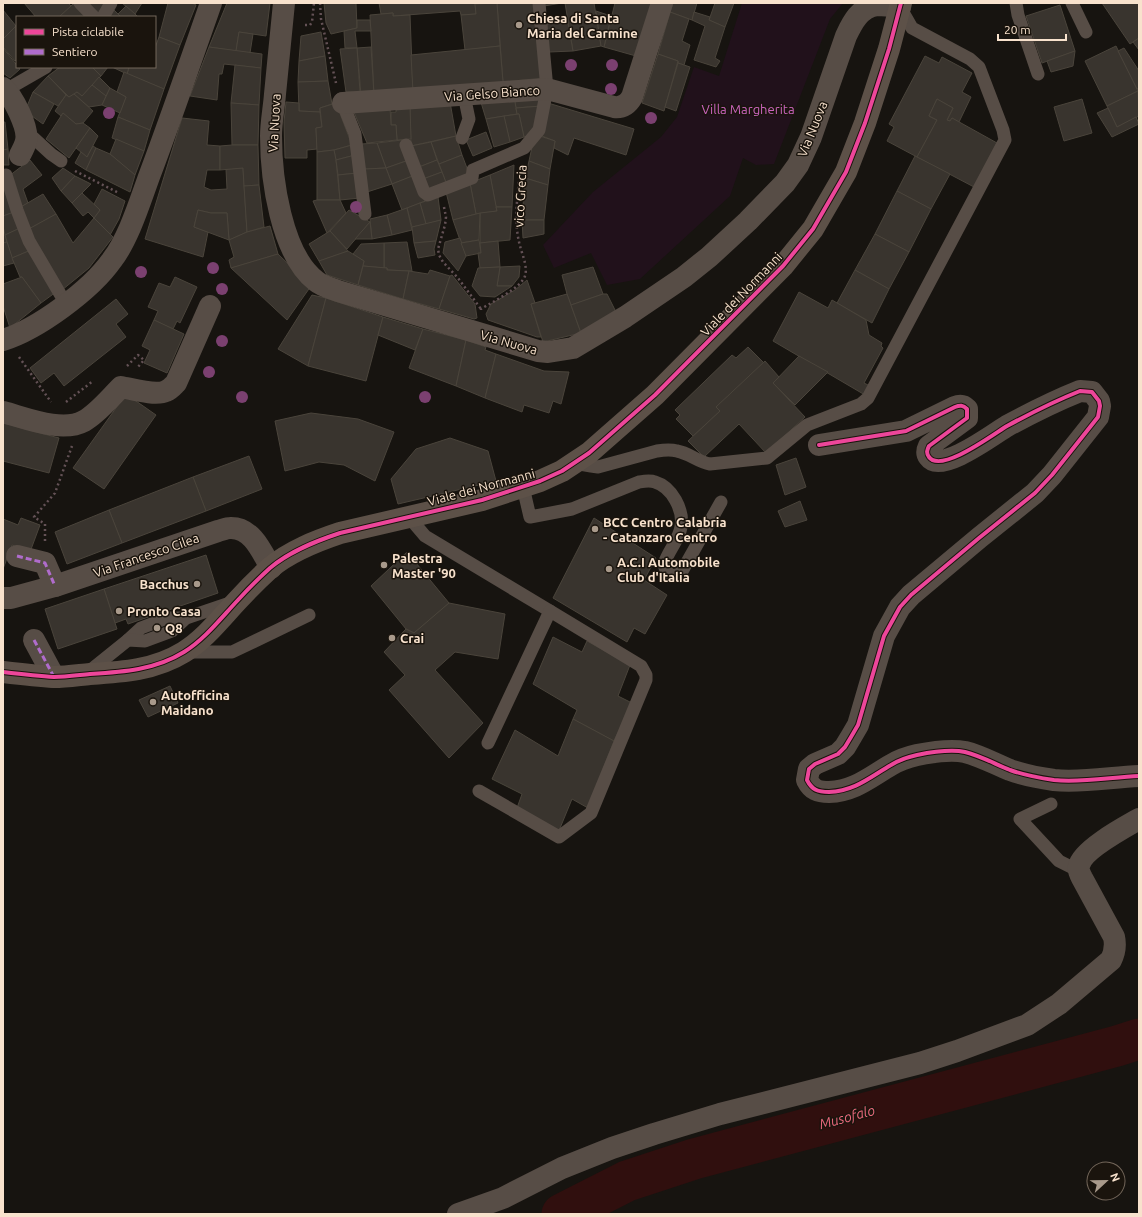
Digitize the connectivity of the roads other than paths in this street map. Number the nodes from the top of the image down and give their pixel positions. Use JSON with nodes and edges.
{"nodes":[{"id":1,"x":80,"y":3,"type":"edge"},
{"id":2,"x":111,"y":3,"type":"edge"},
{"id":3,"x":211,"y":3,"type":"edge"},
{"id":4,"x":284,"y":3,"type":"edge"},
{"id":5,"x":540,"y":3,"type":"edge"},
{"id":6,"x":662,"y":3,"type":"edge"},
{"id":7,"x":1016,"y":3,"type":"edge"},
{"id":8,"x":1072,"y":3,"type":"edge"},
{"id":9,"x":900,"y":5,"type":"edge"},
{"id":10,"x":93,"y":16,"type":"edge"},
{"id":11,"x":104,"y":16,"type":"edge"},
{"id":12,"x":1086,"y":32,"type":"dead end"},
{"id":13,"x":44,"y":68,"type":"edge"},
{"id":14,"x":1038,"y":74,"type":"dead end"},
{"id":15,"x":5,"y":89,"type":"edge"},
{"id":16,"x":547,"y":89,"type":"junction"},
{"id":17,"x":464,"y":95,"type":"junction"},
{"id":18,"x":341,"y":99,"type":"joint"},
{"id":19,"x":26,"y":131,"type":"junction"},
{"id":20,"x":462,"y":138,"type":"dead end"},
{"id":21,"x":406,"y":145,"type":"dead end"},
{"id":22,"x":20,"y":155,"type":"joint"},
{"id":23,"x":61,"y":161,"type":"road end"},
{"id":24,"x":5,"y":176,"type":"edge"},
{"id":25,"x":365,"y":214,"type":"dead end"},
{"id":26,"x":66,"y":304,"type":"junction"},
{"id":27,"x":210,"y":306,"type":"dead end"},
{"id":28,"x":6,"y":342,"type":"edge"},
{"id":29,"x":3,"y":412,"type":"edge"},
{"id":30,"x":819,"y":445,"type":"dead end"},
{"id":31,"x":574,"y":462,"type":"junction"},
{"id":32,"x":523,"y":487,"type":"junction"},
{"id":33,"x":721,"y":502,"type":"dead end"},
{"id":34,"x":408,"y":516,"type":"junction"},
{"id":35,"x":17,"y":556,"type":"dead end"},
{"id":36,"x":271,"y":568,"type":"junction"},
{"id":37,"x":55,"y":586,"type":"junction"},
{"id":38,"x":3,"y":598,"type":"edge"},
{"id":39,"x":239,"y":600,"type":"junction"},
{"id":40,"x":550,"y":611,"type":"junction"},
{"id":41,"x":308,"y":615,"type":"dead end"},
{"id":42,"x":34,"y":640,"type":"dead end"},
{"id":43,"x":184,"y":652,"type":"junction"},
{"id":44,"x":3,"y":672,"type":"edge"},
{"id":45,"x":84,"y":675,"type":"junction"},
{"id":46,"x":54,"y":677,"type":"junction"},
{"id":47,"x":488,"y":743,"type":"dead end"},
{"id":48,"x":1139,"y":776,"type":"edge"},
{"id":49,"x":478,"y":791,"type":"dead end"},
{"id":50,"x":1051,"y":804,"type":"dead end"},
{"id":51,"x":1139,"y":819,"type":"edge"},
{"id":52,"x":1079,"y":871,"type":"junction"},
{"id":53,"x":458,"y":1214,"type":"edge"}],
"edges":[{"from":1,"to":10,"type":"lane"},
{"from":2,"to":11,"type":"lane"},
{"from":3,"to":26,"type":"street"},
{"from":4,"to":9,"type":"street","name":"Via Nuova"},
{"from":5,"to":16,"type":"lane","name":"vico Grecia"},
{"from":6,"to":16,"type":"street","name":"Via Gelso Bianco"},
{"from":7,"to":14,"type":"lane"},
{"from":8,"to":12,"type":"lane"},
{"from":9,"to":31,"type":"street","name":"Viale dei Normanni"},
{"from":9,"to":31,"type":"lane"},
{"from":13,"to":15,"type":"lane"},
{"from":15,"to":19,"type":"street"},
{"from":16,"to":17,"type":"street","name":"Via Gelso Bianco"},
{"from":16,"to":21,"type":"lane","name":"vico Grecia"},
{"from":17,"to":18,"type":"street","name":"Via Gelso Bianco"},
{"from":17,"to":20,"type":"lane"},
{"from":18,"to":25,"type":"lane"},
{"from":19,"to":22,"type":"street"},
{"from":19,"to":23,"type":"lane"},
{"from":22,"to":24,"type":"lane"},
{"from":24,"to":26,"type":"lane"},
{"from":26,"to":28,"type":"street"},
{"from":27,"to":29,"type":"street"},
{"from":30,"to":48,"type":"street"},
{"from":31,"to":32,"type":"street","name":"Viale dei Normanni"},
{"from":32,"to":33,"type":"lane"},
{"from":32,"to":34,"type":"street","name":"Viale dei Normanni"},
{"from":34,"to":36,"type":"street","name":"Viale dei Normanni"},
{"from":34,"to":40,"type":"lane"},
{"from":35,"to":37,"type":"street"},
{"from":36,"to":37,"type":"street","name":"Via Francesco Cilea"},
{"from":36,"to":39,"type":"street","name":"Viale dei Normanni"},
{"from":37,"to":38,"type":"street","name":"Via Francesco Cilea"},
{"from":39,"to":43,"type":"street","name":"Viale dei Normanni"},
{"from":39,"to":45,"type":"lane"},
{"from":40,"to":47,"type":"lane"},
{"from":40,"to":49,"type":"lane"},
{"from":41,"to":43,"type":"lane"},
{"from":42,"to":46,"type":"street"},
{"from":43,"to":45,"type":"street","name":"Viale dei Normanni"},
{"from":44,"to":46,"type":"street","name":"Viale dei Normanni"},
{"from":45,"to":46,"type":"street","name":"Viale dei Normanni"},
{"from":50,"to":52,"type":"lane"},
{"from":51,"to":52,"type":"street"},
{"from":52,"to":53,"type":"street"}]}
